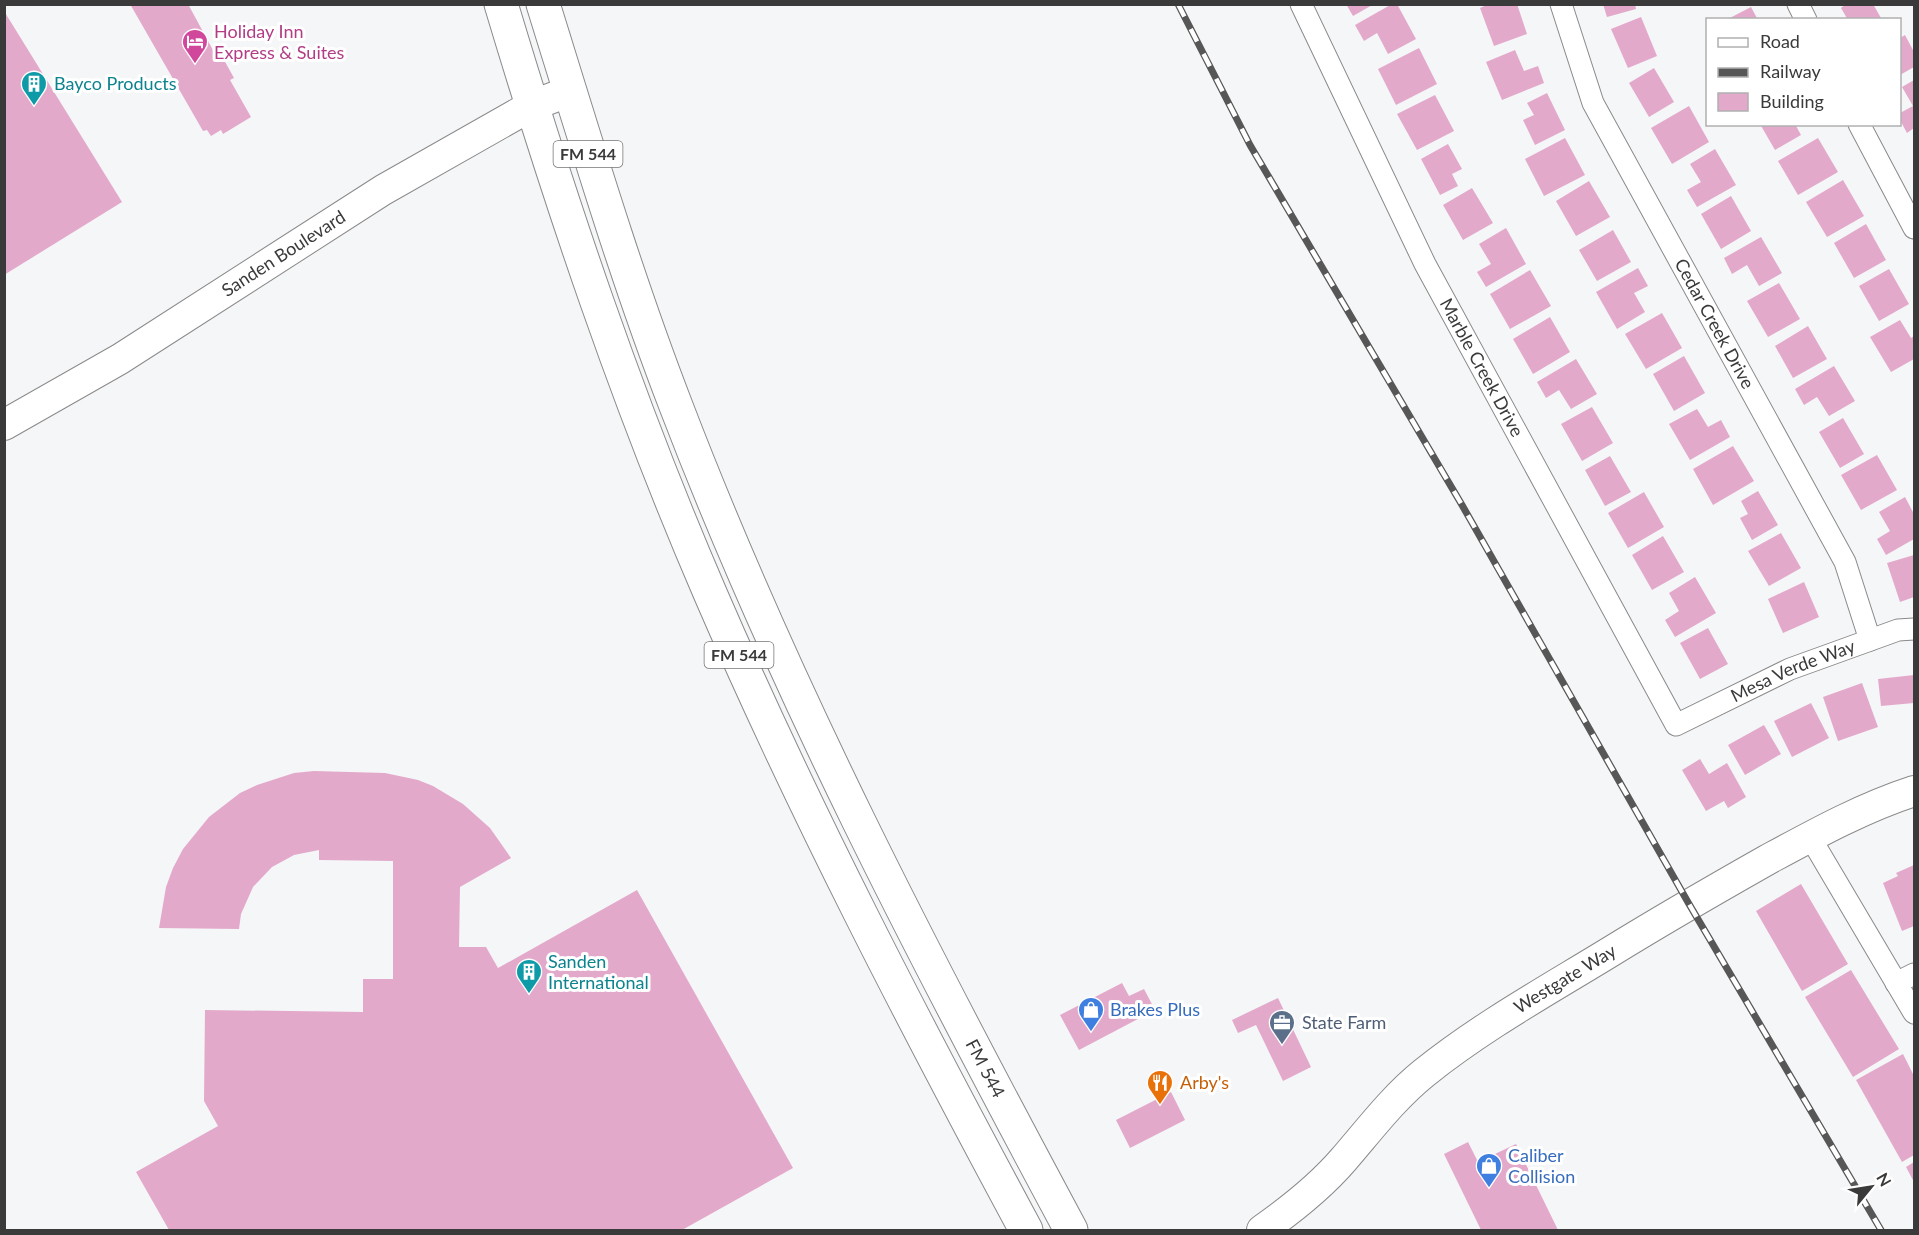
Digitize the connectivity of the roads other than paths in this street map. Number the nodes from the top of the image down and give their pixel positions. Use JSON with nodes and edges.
{"nodes":[{"id":1,"x":501,"y":4,"type":"edge"},
{"id":2,"x":543,"y":4,"type":"edge"},
{"id":3,"x":1301,"y":4,"type":"edge"},
{"id":4,"x":1561,"y":4,"type":"edge"},
{"id":5,"x":1798,"y":4,"type":"edge"},
{"id":6,"x":1805,"y":18,"type":"edge"},
{"id":7,"x":570,"y":91,"type":"junction"},
{"id":8,"x":531,"y":106,"type":"junction"},
{"id":9,"x":1860,"y":126,"type":"edge"},
{"id":10,"x":1914,"y":228,"type":"edge"},
{"id":11,"x":4,"y":425,"type":"edge"},
{"id":12,"x":1914,"y":629,"type":"edge"},
{"id":13,"x":1870,"y":640,"type":"junction"},
{"id":14,"x":1676,"y":725,"type":"joint"},
{"id":15,"x":827,"y":754,"type":"junction"},
{"id":16,"x":793,"y":774,"type":"junction"},
{"id":17,"x":1914,"y":791,"type":"edge"},
{"id":18,"x":1810,"y":837,"type":"junction"},
{"id":19,"x":1905,"y":978,"type":"edge"},
{"id":20,"x":1914,"y":1013,"type":"edge"},
{"id":21,"x":1026,"y":1230,"type":"edge"},
{"id":22,"x":1071,"y":1230,"type":"edge"},
{"id":23,"x":1262,"y":1230,"type":"edge"}],
"edges":[{"from":1,"to":8,"type":"main road","name":"FM 544","number":"FM 544"},
{"from":2,"to":7,"type":"main road","name":"FM 544","number":"FM 544"},
{"from":3,"to":14,"type":"street","name":"Marble Creek Drive"},
{"from":4,"to":13,"type":"street","name":"Cedar Creek Drive"},
{"from":5,"to":6,"type":"street"},
{"from":7,"to":8,"type":"street","name":"Sanden Boulevard"},
{"from":7,"to":15,"type":"main road","name":"FM 544","number":"FM 544"},
{"from":8,"to":11,"type":"street","name":"Sanden Boulevard"},
{"from":8,"to":16,"type":"main road","name":"FM 544","number":"FM 544"},
{"from":9,"to":10,"type":"street"},
{"from":12,"to":13,"type":"street","name":"Mesa Verde Way"},
{"from":13,"to":14,"type":"street","name":"Mesa Verde Way"},
{"from":15,"to":16,"type":"main road"},
{"from":15,"to":22,"type":"main road","name":"FM 544","number":"FM 544"},
{"from":16,"to":21,"type":"main road","name":"FM 544","number":"FM 544"},
{"from":17,"to":18,"type":"street","name":"Westgate Way"},
{"from":18,"to":19,"type":"street"},
{"from":18,"to":23,"type":"street","name":"Westgate Way"},
{"from":19,"to":20,"type":"street"}]}
